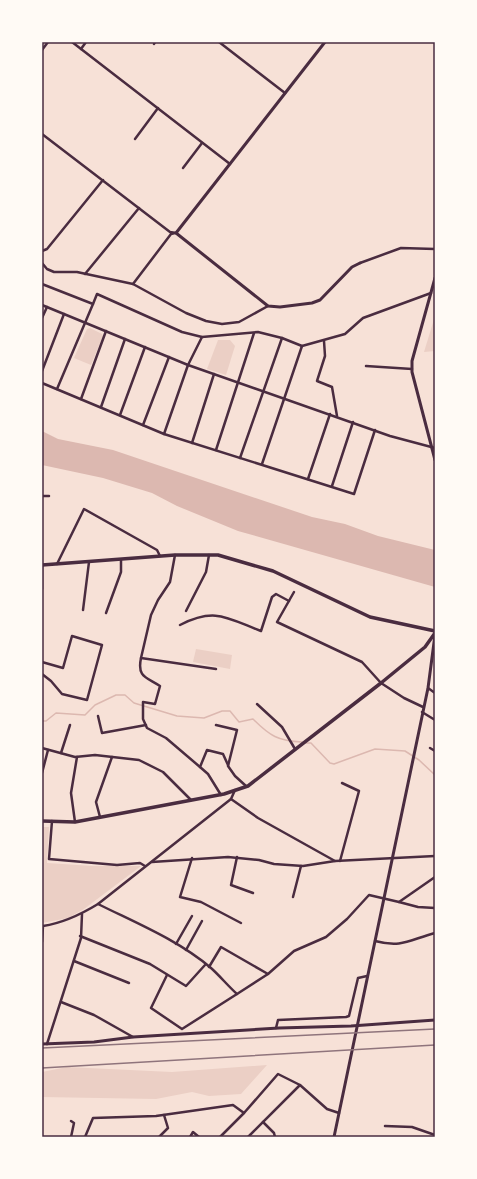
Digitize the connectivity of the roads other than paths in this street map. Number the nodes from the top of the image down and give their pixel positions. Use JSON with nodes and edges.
{"nodes":[{"id":1,"x":48,"y":42,"type":"edge"},
{"id":2,"x":72,"y":42,"type":"edge"},
{"id":3,"x":86,"y":42,"type":"edge"},
{"id":4,"x":219,"y":42,"type":"edge"},
{"id":5,"x":325,"y":42,"type":"edge"},
{"id":6,"x":81,"y":49,"type":"junction"},
{"id":7,"x":42,"y":50,"type":"edge"},
{"id":8,"x":285,"y":93,"type":"junction"},
{"id":9,"x":158,"y":108,"type":"junction"},
{"id":10,"x":42,"y":134,"type":"edge"},
{"id":11,"x":135,"y":139,"type":"dead end"},
{"id":12,"x":202,"y":143,"type":"junction"},
{"id":13,"x":230,"y":164,"type":"junction"},
{"id":14,"x":183,"y":168,"type":"dead end"},
{"id":15,"x":103,"y":180,"type":"junction"},
{"id":16,"x":139,"y":208,"type":"junction"},
{"id":17,"x":176,"y":233,"type":"junction"},
{"id":18,"x":435,"y":249,"type":"edge"},
{"id":19,"x":42,"y":250,"type":"edge"},
{"id":20,"x":42,"y":263,"type":"edge"},
{"id":21,"x":360,"y":263,"type":"joint"},
{"id":22,"x":85,"y":274,"type":"junction"},
{"id":23,"x":435,"y":278,"type":"edge"},
{"id":24,"x":42,"y":284,"type":"edge"},
{"id":25,"x":132,"y":284,"type":"junction"},
{"id":26,"x":431,"y":293,"type":"junction"},
{"id":27,"x":93,"y":304,"type":"junction"},
{"id":28,"x":42,"y":305,"type":"edge"},
{"id":29,"x":268,"y":306,"type":"junction"},
{"id":30,"x":47,"y":307,"type":"junction"},
{"id":31,"x":64,"y":314,"type":"junction"},
{"id":32,"x":42,"y":318,"type":"edge"},
{"id":33,"x":84,"y":322,"type":"junction"},
{"id":34,"x":106,"y":331,"type":"junction"},
{"id":35,"x":254,"y":333,"type":"junction"},
{"id":36,"x":202,"y":337,"type":"junction"},
{"id":37,"x":282,"y":338,"type":"junction"},
{"id":38,"x":125,"y":339,"type":"junction"},
{"id":39,"x":324,"y":341,"type":"junction"},
{"id":40,"x":302,"y":346,"type":"junction"},
{"id":41,"x":145,"y":347,"type":"junction"},
{"id":42,"x":168,"y":357,"type":"junction"},
{"id":43,"x":188,"y":365,"type":"junction"},
{"id":44,"x":366,"y":366,"type":"dead end"},
{"id":45,"x":412,"y":369,"type":"junction"},
{"id":46,"x":42,"y":371,"type":"edge"},
{"id":47,"x":214,"y":374,"type":"junction"},
{"id":48,"x":42,"y":383,"type":"edge"},
{"id":49,"x":239,"y":383,"type":"junction"},
{"id":50,"x":57,"y":389,"type":"junction"},
{"id":51,"x":263,"y":391,"type":"junction"},
{"id":52,"x":284,"y":398,"type":"junction"},
{"id":53,"x":81,"y":399,"type":"junction"},
{"id":54,"x":101,"y":407,"type":"junction"},
{"id":55,"x":330,"y":414,"type":"junction"},
{"id":56,"x":120,"y":415,"type":"junction"},
{"id":57,"x":337,"y":416,"type":"junction"},
{"id":58,"x":353,"y":422,"type":"junction"},
{"id":59,"x":143,"y":425,"type":"junction"},
{"id":60,"x":375,"y":430,"type":"junction"},
{"id":61,"x":164,"y":434,"type":"junction"},
{"id":62,"x":192,"y":442,"type":"junction"},
{"id":63,"x":430,"y":447,"type":"junction"},
{"id":64,"x":435,"y":448,"type":"edge"},
{"id":65,"x":216,"y":450,"type":"junction"},
{"id":66,"x":240,"y":458,"type":"junction"},
{"id":67,"x":435,"y":460,"type":"edge"},
{"id":68,"x":262,"y":464,"type":"junction"},
{"id":69,"x":308,"y":479,"type":"junction"},
{"id":70,"x":332,"y":486,"type":"junction"},
{"id":71,"x":42,"y":496,"type":"edge"},
{"id":72,"x":49,"y":496,"type":"dead end"},
{"id":73,"x":176,"y":555,"type":"junction"},
{"id":74,"x":209,"y":555,"type":"junction"},
{"id":75,"x":160,"y":556,"type":"junction"},
{"id":76,"x":121,"y":560,"type":"junction"},
{"id":77,"x":89,"y":562,"type":"junction"},
{"id":78,"x":57,"y":564,"type":"junction"},
{"id":79,"x":42,"y":565,"type":"edge"},
{"id":80,"x":42,"y":589,"type":"edge"},
{"id":81,"x":294,"y":592,"type":"dead end"},
{"id":82,"x":289,"y":601,"type":"junction"},
{"id":83,"x":83,"y":610,"type":"dead end"},
{"id":84,"x":186,"y":611,"type":"dead end"},
{"id":85,"x":106,"y":613,"type":"dead end"},
{"id":86,"x":180,"y":625,"type":"dead end"},
{"id":87,"x":435,"y":633,"type":"edge"},
{"id":88,"x":141,"y":658,"type":"junction"},
{"id":89,"x":42,"y":662,"type":"edge"},
{"id":90,"x":216,"y":669,"type":"dead end"},
{"id":91,"x":42,"y":674,"type":"edge"},
{"id":92,"x":381,"y":683,"type":"junction"},
{"id":93,"x":428,"y":688,"type":"junction"},
{"id":94,"x":435,"y":693,"type":"edge"},
{"id":95,"x":257,"y":704,"type":"dead end"},
{"id":96,"x":423,"y":707,"type":"junction"},
{"id":97,"x":422,"y":712,"type":"junction"},
{"id":98,"x":98,"y":716,"type":"dead end"},
{"id":99,"x":435,"y":720,"type":"edge"},
{"id":100,"x":70,"y":725,"type":"dead end"},
{"id":101,"x":146,"y":725,"type":"junction"},
{"id":102,"x":216,"y":725,"type":"dead end"},
{"id":103,"x":42,"y":748,"type":"edge"},
{"id":104,"x":430,"y":748,"type":"dead end"},
{"id":105,"x":295,"y":749,"type":"junction"},
{"id":106,"x":48,"y":750,"type":"junction"},
{"id":107,"x":435,"y":751,"type":"edge"},
{"id":108,"x":61,"y":753,"type":"junction"},
{"id":109,"x":77,"y":757,"type":"junction"},
{"id":110,"x":112,"y":757,"type":"junction"},
{"id":111,"x":228,"y":766,"type":"junction"},
{"id":112,"x":200,"y":767,"type":"junction"},
{"id":113,"x":42,"y":773,"type":"edge"},
{"id":114,"x":342,"y":783,"type":"dead end"},
{"id":115,"x":246,"y":786,"type":"junction"},
{"id":116,"x":235,"y":790,"type":"junction"},
{"id":117,"x":220,"y":795,"type":"junction"},
{"id":118,"x":191,"y":800,"type":"junction"},
{"id":119,"x":231,"y":800,"type":"junction"},
{"id":120,"x":100,"y":817,"type":"junction"},
{"id":121,"x":42,"y":821,"type":"edge"},
{"id":122,"x":52,"y":821,"type":"junction"},
{"id":123,"x":75,"y":822,"type":"junction"},
{"id":124,"x":435,"y":856,"type":"edge"},
{"id":125,"x":237,"y":857,"type":"junction"},
{"id":126,"x":193,"y":858,"type":"junction"},
{"id":127,"x":391,"y":858,"type":"junction"},
{"id":128,"x":335,"y":861,"type":"junction"},
{"id":129,"x":340,"y":861,"type":"junction"},
{"id":130,"x":152,"y":862,"type":"junction"},
{"id":131,"x":145,"y":866,"type":"junction"},
{"id":132,"x":301,"y":866,"type":"junction"},
{"id":133,"x":435,"y":877,"type":"edge"},
{"id":134,"x":254,"y":893,"type":"dead end"},
{"id":135,"x":293,"y":897,"type":"dead end"},
{"id":136,"x":383,"y":898,"type":"junction"},
{"id":137,"x":399,"y":902,"type":"junction"},
{"id":138,"x":98,"y":904,"type":"junction"},
{"id":139,"x":435,"y":908,"type":"edge"},
{"id":140,"x":82,"y":914,"type":"junction"},
{"id":141,"x":192,"y":916,"type":"dead end"},
{"id":142,"x":202,"y":921,"type":"dead end"},
{"id":143,"x":241,"y":923,"type":"dead end"},
{"id":144,"x":435,"y":933,"type":"edge"},
{"id":145,"x":80,"y":936,"type":"junction"},
{"id":146,"x":375,"y":941,"type":"junction"},
{"id":147,"x":42,"y":942,"type":"edge"},
{"id":148,"x":176,"y":944,"type":"junction"},
{"id":149,"x":186,"y":950,"type":"junction"},
{"id":150,"x":74,"y":962,"type":"junction"},
{"id":151,"x":205,"y":965,"type":"junction"},
{"id":152,"x":209,"y":966,"type":"junction"},
{"id":153,"x":268,"y":974,"type":"junction"},
{"id":154,"x":167,"y":975,"type":"junction"},
{"id":155,"x":367,"y":976,"type":"junction"},
{"id":156,"x":129,"y":983,"type":"dead end"},
{"id":157,"x":237,"y":994,"type":"junction"},
{"id":158,"x":61,"y":1002,"type":"junction"},
{"id":159,"x":435,"y":1020,"type":"edge"},
{"id":160,"x":276,"y":1028,"type":"junction"},
{"id":161,"x":133,"y":1036,"type":"junction"},
{"id":162,"x":42,"y":1044,"type":"edge"},
{"id":163,"x":47,"y":1044,"type":"junction"},
{"id":164,"x":300,"y":1085,"type":"junction"},
{"id":165,"x":244,"y":1113,"type":"junction"},
{"id":166,"x":339,"y":1113,"type":"junction"},
{"id":167,"x":164,"y":1114,"type":"junction"},
{"id":168,"x":71,"y":1121,"type":"dead end"},
{"id":169,"x":263,"y":1122,"type":"junction"},
{"id":170,"x":385,"y":1126,"type":"dead end"},
{"id":171,"x":435,"y":1135,"type":"edge"},
{"id":172,"x":71,"y":1137,"type":"edge"},
{"id":173,"x":85,"y":1137,"type":"edge"},
{"id":174,"x":159,"y":1137,"type":"edge"},
{"id":175,"x":190,"y":1137,"type":"edge"},
{"id":176,"x":199,"y":1137,"type":"edge"},
{"id":177,"x":220,"y":1137,"type":"edge"},
{"id":178,"x":248,"y":1137,"type":"edge"},
{"id":179,"x":275,"y":1137,"type":"edge"},
{"id":180,"x":334,"y":1137,"type":"edge"}],
"edges":[{"from":1,"to":7,"type":"street"},
{"from":2,"to":6,"type":"street"},
{"from":3,"to":6,"type":"street"},
{"from":4,"to":8,"type":"street"},
{"from":5,"to":8,"type":"street"},
{"from":6,"to":9,"type":"street"},
{"from":8,"to":13,"type":"street"},
{"from":9,"to":11,"type":"street"},
{"from":9,"to":12,"type":"street"},
{"from":10,"to":15,"type":"street"},
{"from":12,"to":13,"type":"street"},
{"from":12,"to":14,"type":"street"},
{"from":13,"to":17,"type":"street"},
{"from":15,"to":16,"type":"street"},
{"from":15,"to":19,"type":"street"},
{"from":16,"to":17,"type":"street"},
{"from":16,"to":22,"type":"street"},
{"from":17,"to":25,"type":"street"},
{"from":17,"to":29,"type":"street"},
{"from":18,"to":21,"type":"street"},
{"from":20,"to":22,"type":"street"},
{"from":21,"to":29,"type":"street"},
{"from":22,"to":25,"type":"street"},
{"from":23,"to":26,"type":"street"},
{"from":24,"to":27,"type":"street"},
{"from":25,"to":29,"type":"street"},
{"from":26,"to":39,"type":"street"},
{"from":26,"to":45,"type":"street"},
{"from":27,"to":33,"type":"street"},
{"from":27,"to":36,"type":"street"},
{"from":28,"to":30,"type":"street"},
{"from":30,"to":31,"type":"street"},
{"from":30,"to":32,"type":"street"},
{"from":31,"to":33,"type":"street"},
{"from":31,"to":46,"type":"street"},
{"from":33,"to":34,"type":"street"},
{"from":33,"to":50,"type":"street"},
{"from":34,"to":38,"type":"street"},
{"from":34,"to":53,"type":"street"},
{"from":35,"to":36,"type":"street"},
{"from":35,"to":37,"type":"street"},
{"from":35,"to":49,"type":"street"},
{"from":36,"to":43,"type":"street"},
{"from":37,"to":40,"type":"street"},
{"from":37,"to":51,"type":"street"},
{"from":38,"to":41,"type":"street"},
{"from":38,"to":54,"type":"street"},
{"from":39,"to":40,"type":"street"},
{"from":39,"to":57,"type":"street"},
{"from":40,"to":52,"type":"street"},
{"from":41,"to":42,"type":"street"},
{"from":41,"to":56,"type":"street"},
{"from":42,"to":43,"type":"street"},
{"from":42,"to":59,"type":"street"},
{"from":43,"to":47,"type":"street"},
{"from":43,"to":61,"type":"street"},
{"from":44,"to":45,"type":"street"},
{"from":45,"to":63,"type":"street"},
{"from":47,"to":49,"type":"street"},
{"from":47,"to":62,"type":"street"},
{"from":48,"to":50,"type":"street"},
{"from":49,"to":51,"type":"street"},
{"from":49,"to":65,"type":"street"},
{"from":50,"to":53,"type":"street"},
{"from":51,"to":52,"type":"street"},
{"from":51,"to":66,"type":"street"},
{"from":52,"to":55,"type":"street"},
{"from":52,"to":68,"type":"street"},
{"from":53,"to":54,"type":"street"},
{"from":54,"to":56,"type":"street"},
{"from":55,"to":57,"type":"street"},
{"from":55,"to":69,"type":"street"},
{"from":56,"to":59,"type":"street"},
{"from":57,"to":58,"type":"street"},
{"from":58,"to":60,"type":"street"},
{"from":58,"to":70,"type":"street"},
{"from":59,"to":61,"type":"street"},
{"from":60,"to":63,"type":"street"},
{"from":60,"to":70,"type":"street"},
{"from":61,"to":62,"type":"street"},
{"from":62,"to":65,"type":"street"},
{"from":63,"to":64,"type":"street"},
{"from":63,"to":67,"type":"street"},
{"from":65,"to":66,"type":"street"},
{"from":66,"to":68,"type":"street"},
{"from":68,"to":69,"type":"street"},
{"from":69,"to":70,"type":"street"},
{"from":71,"to":72,"type":"street"},
{"from":73,"to":74,"type":"main road"},
{"from":73,"to":75,"type":"main road"},
{"from":73,"to":88,"type":"street"},
{"from":74,"to":84,"type":"street"},
{"from":74,"to":87,"type":"main road"},
{"from":75,"to":76,"type":"main road"},
{"from":75,"to":78,"type":"street"},
{"from":76,"to":77,"type":"main road"},
{"from":76,"to":85,"type":"street"},
{"from":77,"to":78,"type":"main road"},
{"from":77,"to":83,"type":"street"},
{"from":78,"to":79,"type":"main road"},
{"from":79,"to":80,"type":"street"},
{"from":81,"to":82,"type":"street"},
{"from":82,"to":86,"type":"street"},
{"from":82,"to":92,"type":"street"},
{"from":87,"to":92,"type":"main road"},
{"from":87,"to":93,"type":"street"},
{"from":88,"to":90,"type":"street"},
{"from":88,"to":101,"type":"street"},
{"from":89,"to":91,"type":"street"},
{"from":92,"to":96,"type":"street"},
{"from":92,"to":105,"type":"main road"},
{"from":93,"to":94,"type":"street"},
{"from":93,"to":96,"type":"street"},
{"from":95,"to":105,"type":"street"},
{"from":96,"to":97,"type":"street"},
{"from":97,"to":99,"type":"street"},
{"from":97,"to":127,"type":"street"},
{"from":98,"to":101,"type":"street"},
{"from":100,"to":108,"type":"street"},
{"from":101,"to":112,"type":"street"},
{"from":102,"to":111,"type":"street"},
{"from":103,"to":106,"type":"street"},
{"from":104,"to":107,"type":"street"},
{"from":105,"to":115,"type":"main road"},
{"from":106,"to":108,"type":"street"},
{"from":106,"to":113,"type":"street"},
{"from":108,"to":109,"type":"street"},
{"from":109,"to":110,"type":"street"},
{"from":109,"to":123,"type":"street"},
{"from":110,"to":118,"type":"street"},
{"from":110,"to":120,"type":"street"},
{"from":111,"to":112,"type":"street"},
{"from":111,"to":115,"type":"street"},
{"from":112,"to":117,"type":"street"},
{"from":114,"to":129,"type":"street"},
{"from":115,"to":116,"type":"main road"},
{"from":116,"to":117,"type":"main road"},
{"from":116,"to":119,"type":"street"},
{"from":117,"to":118,"type":"main road"},
{"from":118,"to":120,"type":"main road"},
{"from":119,"to":128,"type":"street"},
{"from":119,"to":130,"type":"street"},
{"from":120,"to":123,"type":"main road"},
{"from":121,"to":122,"type":"main road"},
{"from":122,"to":123,"type":"main road"},
{"from":122,"to":131,"type":"street"},
{"from":124,"to":127,"type":"street"},
{"from":125,"to":126,"type":"street"},
{"from":125,"to":132,"type":"street"},
{"from":125,"to":134,"type":"street"},
{"from":126,"to":130,"type":"street"},
{"from":126,"to":143,"type":"street"},
{"from":127,"to":129,"type":"street"},
{"from":127,"to":136,"type":"street"},
{"from":128,"to":129,"type":"street"},
{"from":128,"to":132,"type":"street"},
{"from":130,"to":131,"type":"street"},
{"from":131,"to":138,"type":"street"},
{"from":132,"to":135,"type":"street"},
{"from":133,"to":137,"type":"street"},
{"from":136,"to":137,"type":"street"},
{"from":136,"to":146,"type":"street"},
{"from":136,"to":153,"type":"street"},
{"from":137,"to":139,"type":"street"},
{"from":138,"to":140,"type":"street"},
{"from":138,"to":148,"type":"street"},
{"from":140,"to":145,"type":"street"},
{"from":140,"to":147,"type":"street"},
{"from":141,"to":148,"type":"street"},
{"from":142,"to":149,"type":"street"},
{"from":144,"to":146,"type":"street"},
{"from":145,"to":150,"type":"street"},
{"from":145,"to":154,"type":"street"},
{"from":146,"to":155,"type":"street"},
{"from":148,"to":149,"type":"street"},
{"from":149,"to":151,"type":"street"},
{"from":150,"to":156,"type":"street"},
{"from":150,"to":158,"type":"street"},
{"from":151,"to":152,"type":"street"},
{"from":151,"to":154,"type":"street"},
{"from":152,"to":153,"type":"street"},
{"from":152,"to":157,"type":"street"},
{"from":153,"to":157,"type":"street"},
{"from":154,"to":157,"type":"street"},
{"from":155,"to":160,"type":"street"},
{"from":155,"to":166,"type":"street"},
{"from":158,"to":161,"type":"street"},
{"from":158,"to":163,"type":"street"},
{"from":159,"to":160,"type":"street"},
{"from":160,"to":161,"type":"street"},
{"from":161,"to":163,"type":"street"},
{"from":162,"to":163,"type":"street"},
{"from":164,"to":165,"type":"street"},
{"from":164,"to":166,"type":"street"},
{"from":164,"to":169,"type":"street"},
{"from":165,"to":167,"type":"street"},
{"from":165,"to":177,"type":"street"},
{"from":166,"to":180,"type":"street"},
{"from":167,"to":173,"type":"street"},
{"from":167,"to":174,"type":"street"},
{"from":168,"to":172,"type":"street"},
{"from":169,"to":178,"type":"street"},
{"from":169,"to":179,"type":"street"},
{"from":170,"to":171,"type":"street"},
{"from":175,"to":176,"type":"street"}]}
